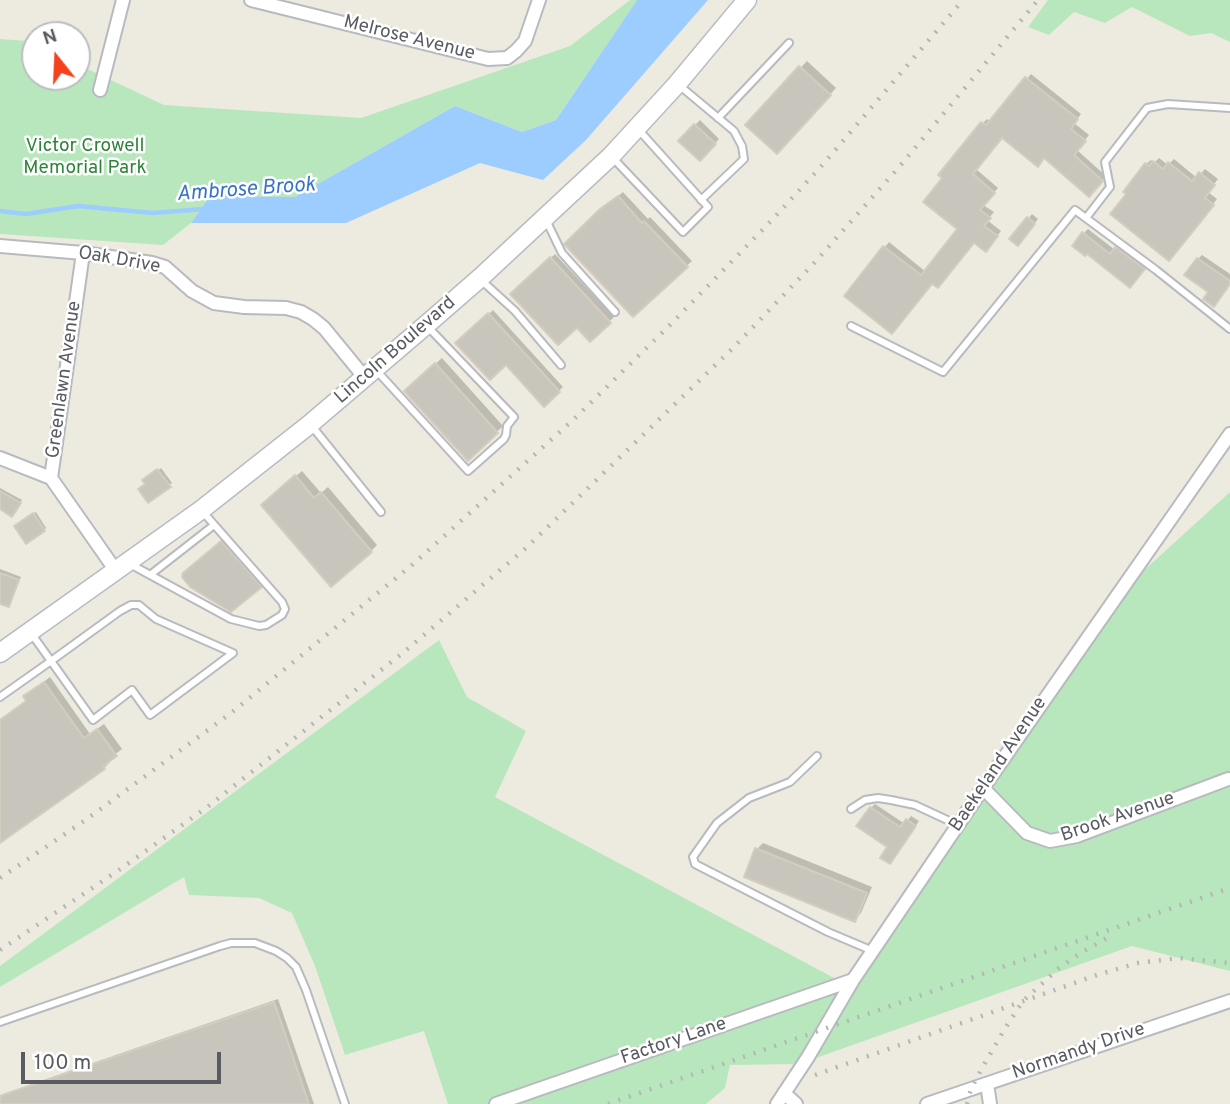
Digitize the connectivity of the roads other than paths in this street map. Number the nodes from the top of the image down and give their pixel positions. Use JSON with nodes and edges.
{"nodes":[{"id":1,"x":123,"y":0,"type":"edge"},
{"id":2,"x":251,"y":0,"type":"edge"},
{"id":3,"x":539,"y":0,"type":"edge"},
{"id":4,"x":747,"y":0,"type":"edge"},
{"id":5,"x":789,"y":43,"type":"dead end"},
{"id":6,"x":677,"y":84,"type":"junction"},
{"id":7,"x":100,"y":90,"type":"dead end"},
{"id":8,"x":1230,"y":108,"type":"edge"},
{"id":9,"x":718,"y":118,"type":"junction"},
{"id":10,"x":637,"y":128,"type":"junction"},
{"id":11,"x":611,"y":156,"type":"junction"},
{"id":12,"x":701,"y":200,"type":"junction"},
{"id":13,"x":1086,"y":218,"type":"junction"},
{"id":14,"x":545,"y":219,"type":"junction"},
{"id":15,"x":0,"y":246,"type":"edge"},
{"id":16,"x":83,"y":253,"type":"junction"},
{"id":17,"x":480,"y":278,"type":"junction"},
{"id":18,"x":615,"y":312,"type":"dead end"},
{"id":19,"x":426,"y":325,"type":"junction"},
{"id":20,"x":851,"y":326,"type":"dead end"},
{"id":21,"x":1230,"y":329,"type":"edge"},
{"id":22,"x":561,"y":365,"type":"dead end"},
{"id":23,"x":370,"y":374,"type":"junction"},
{"id":24,"x":310,"y":424,"type":"junction"},
{"id":25,"x":1230,"y":433,"type":"edge"},
{"id":26,"x":1224,"y":452,"type":"edge"},
{"id":27,"x":0,"y":458,"type":"edge"},
{"id":28,"x":51,"y":478,"type":"junction"},
{"id":29,"x":201,"y":510,"type":"junction"},
{"id":30,"x":381,"y":512,"type":"dead end"},
{"id":31,"x":214,"y":525,"type":"junction"},
{"id":32,"x":122,"y":567,"type":"junction"},
{"id":33,"x":150,"y":575,"type":"junction"},
{"id":34,"x":30,"y":632,"type":"junction"},
{"id":35,"x":0,"y":653,"type":"edge"},
{"id":36,"x":51,"y":662,"type":"junction"},
{"id":37,"x":0,"y":697,"type":"edge"},
{"id":38,"x":817,"y":756,"type":"dead end"},
{"id":39,"x":1228,"y":779,"type":"dead end"},
{"id":40,"x":983,"y":788,"type":"junction"},
{"id":41,"x":851,"y":809,"type":"dead end"},
{"id":42,"x":958,"y":825,"type":"junction"},
{"id":43,"x":873,"y":951,"type":"junction"},
{"id":44,"x":853,"y":980,"type":"junction"},
{"id":45,"x":1230,"y":1001,"type":"edge"},
{"id":46,"x":0,"y":1022,"type":"edge"},
{"id":47,"x":988,"y":1084,"type":"junction"},
{"id":48,"x":781,"y":1099,"type":"edge"},
{"id":49,"x":345,"y":1104,"type":"edge"},
{"id":50,"x":496,"y":1104,"type":"edge"},
{"id":51,"x":796,"y":1104,"type":"edge"},
{"id":52,"x":927,"y":1104,"type":"edge"},
{"id":53,"x":990,"y":1104,"type":"edge"}],
"edges":[{"from":1,"to":7,"type":"street"},
{"from":2,"to":3,"type":"street","name":"Melrose Avenue"},
{"from":4,"to":6,"type":"main road","name":"Lincoln Boulevard"},
{"from":5,"to":9,"type":"lane"},
{"from":6,"to":9,"type":"lane"},
{"from":6,"to":10,"type":"main road","name":"Lincoln Boulevard"},
{"from":8,"to":13,"type":"lane"},
{"from":9,"to":12,"type":"lane"},
{"from":10,"to":11,"type":"main road","name":"Lincoln Boulevard"},
{"from":10,"to":12,"type":"lane"},
{"from":11,"to":12,"type":"lane"},
{"from":11,"to":14,"type":"main road","name":"Lincoln Boulevard"},
{"from":13,"to":20,"type":"lane"},
{"from":13,"to":21,"type":"lane"},
{"from":14,"to":17,"type":"main road","name":"Lincoln Boulevard"},
{"from":14,"to":18,"type":"lane"},
{"from":15,"to":16,"type":"street","name":"Oak Drive"},
{"from":16,"to":23,"type":"street","name":"Oak Drive"},
{"from":16,"to":28,"type":"street","name":"Greenlawn Avenue"},
{"from":17,"to":19,"type":"main road","name":"Lincoln Boulevard"},
{"from":17,"to":22,"type":"lane"},
{"from":19,"to":23,"type":"main road","name":"Lincoln Boulevard"},
{"from":19,"to":23,"type":"lane"},
{"from":23,"to":24,"type":"main road","name":"Lincoln Boulevard"},
{"from":24,"to":29,"type":"main road","name":"Lincoln Boulevard"},
{"from":24,"to":30,"type":"lane"},
{"from":25,"to":26,"type":"street","name":"Baekeland Avenue"},
{"from":26,"to":40,"type":"street","name":"Baekeland Avenue"},
{"from":27,"to":28,"type":"street"},
{"from":28,"to":32,"type":"street","name":"Greenlawn Avenue"},
{"from":29,"to":31,"type":"lane"},
{"from":29,"to":32,"type":"main road","name":"Lincoln Boulevard"},
{"from":31,"to":33,"type":"lane"},
{"from":31,"to":33,"type":"lane"},
{"from":32,"to":33,"type":"lane"},
{"from":32,"to":34,"type":"main road","name":"Lincoln Boulevard"},
{"from":34,"to":35,"type":"main road","name":"Lincoln Boulevard"},
{"from":34,"to":36,"type":"lane"},
{"from":36,"to":36,"type":"lane"},
{"from":36,"to":37,"type":"lane"},
{"from":38,"to":43,"type":"lane"},
{"from":39,"to":40,"type":"street","name":"Brook Avenue"},
{"from":40,"to":42,"type":"street","name":"Baekeland Avenue"},
{"from":41,"to":42,"type":"lane"},
{"from":42,"to":43,"type":"street","name":"Baekeland Avenue"},
{"from":43,"to":44,"type":"street","name":"Baekeland Avenue"},
{"from":44,"to":48,"type":"street","name":"Baekeland Avenue"},
{"from":44,"to":50,"type":"street","name":"Factory Lane"},
{"from":45,"to":47,"type":"street","name":"Normandy Drive"},
{"from":46,"to":49,"type":"lane"},
{"from":47,"to":52,"type":"street","name":"Normandy Drive"},
{"from":47,"to":53,"type":"street"},
{"from":48,"to":51,"type":"street"}]}
